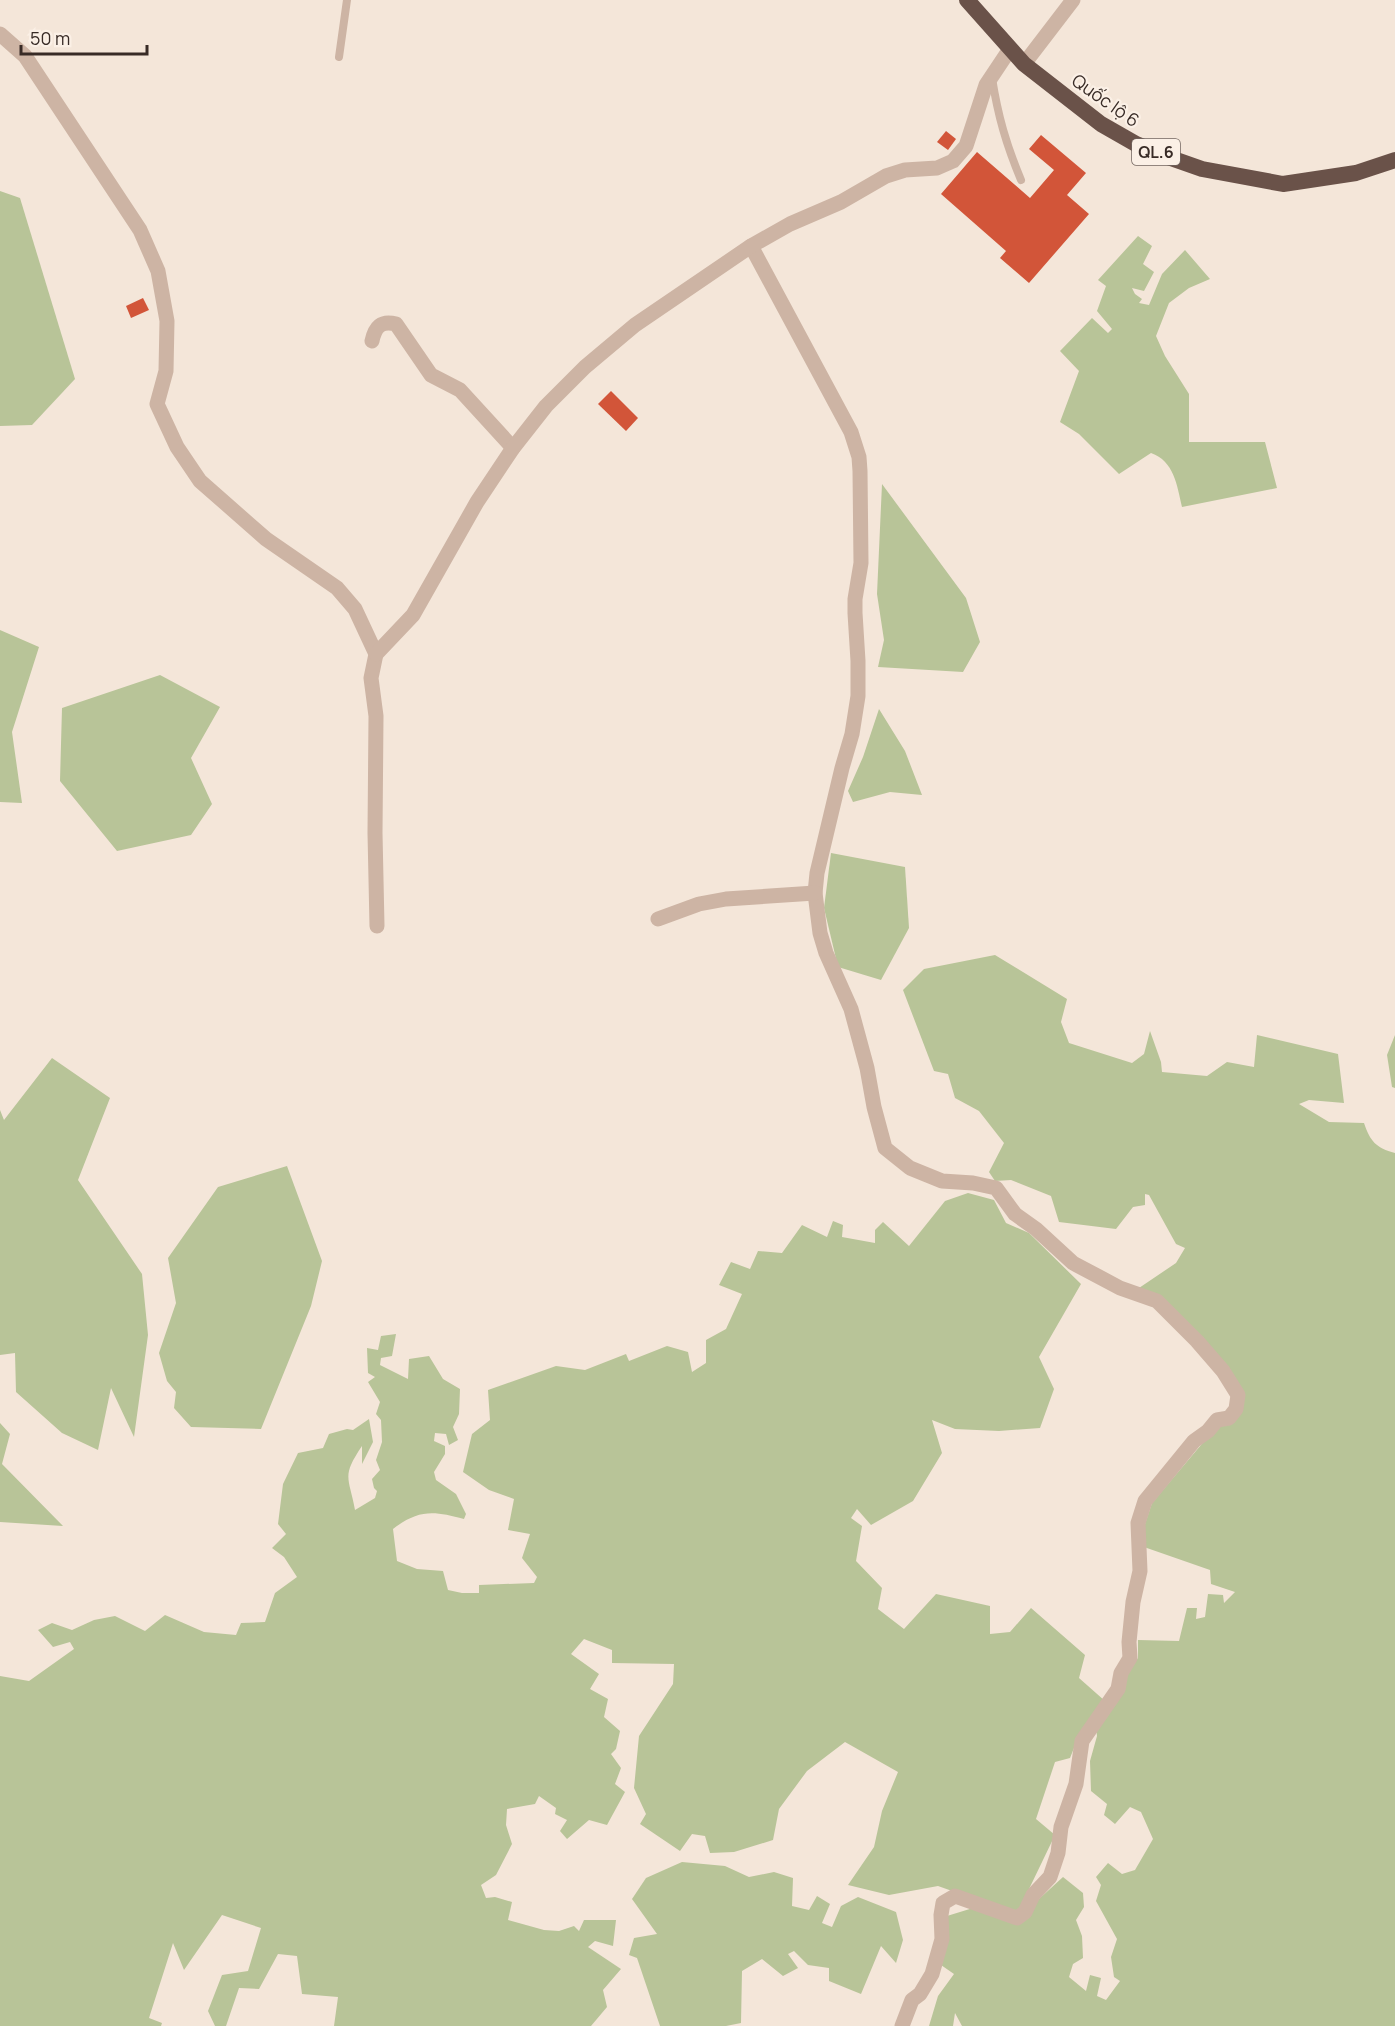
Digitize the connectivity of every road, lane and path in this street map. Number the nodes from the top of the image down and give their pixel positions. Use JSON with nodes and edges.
{"nodes":[{"id":1,"x":347,"y":0,"type":"edge"},
{"id":2,"x":967,"y":0,"type":"edge"},
{"id":3,"x":1073,"y":0,"type":"edge"},
{"id":4,"x":0,"y":34,"type":"edge"},
{"id":5,"x":1010,"y":48,"type":"junction"},
{"id":6,"x":339,"y":57,"type":"dead end"},
{"id":7,"x":1024,"y":64,"type":"junction"},
{"id":8,"x":992,"y":74,"type":"junction"},
{"id":9,"x":1395,"y":160,"type":"edge"},
{"id":10,"x":1021,"y":180,"type":"dead end"},
{"id":11,"x":751,"y":246,"type":"junction"},
{"id":12,"x":372,"y":341,"type":"dead end"},
{"id":13,"x":513,"y":448,"type":"junction"},
{"id":14,"x":376,"y":654,"type":"junction"},
{"id":15,"x":815,"y":893,"type":"junction"},
{"id":16,"x":658,"y":919,"type":"dead end"},
{"id":17,"x":377,"y":926,"type":"dead end"},
{"id":18,"x":902,"y":2026,"type":"edge"}],
"edges":[{"from":1,"to":6,"type":"lane"},
{"from":2,"to":5,"type":"highway","name":"Quốc lộ 6","number":"QL.6"},
{"from":3,"to":7,"type":"street"},
{"from":4,"to":14,"type":"street"},
{"from":5,"to":7,"type":"highway","name":"Quốc lộ 6","number":"QL.6"},
{"from":5,"to":8,"type":"street"},
{"from":7,"to":9,"type":"highway","name":"Quốc lộ 6","number":"QL.6"},
{"from":8,"to":10,"type":"lane"},
{"from":8,"to":11,"type":"street"},
{"from":11,"to":13,"type":"street"},
{"from":11,"to":15,"type":"street"},
{"from":12,"to":13,"type":"street"},
{"from":13,"to":14,"type":"street"},
{"from":14,"to":17,"type":"street"},
{"from":15,"to":16,"type":"street"},
{"from":15,"to":18,"type":"street"}]}
